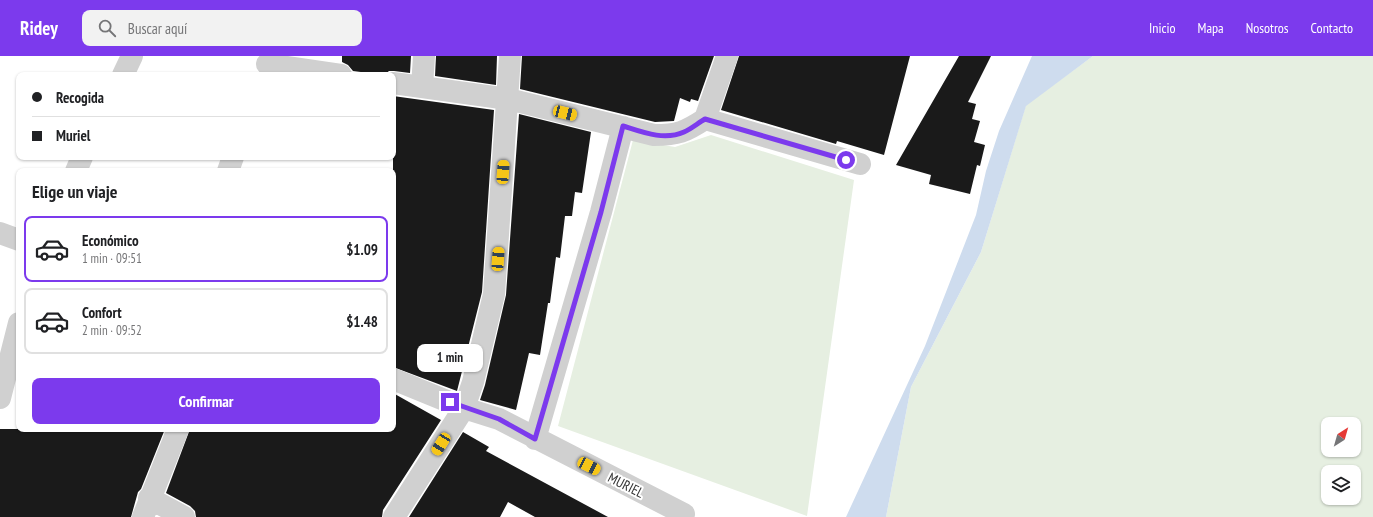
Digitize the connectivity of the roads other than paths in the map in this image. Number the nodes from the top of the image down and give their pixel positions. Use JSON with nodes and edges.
{"nodes":[{"id":1,"x":132,"y":56,"type":"edge"},
{"id":2,"x":424,"y":56,"type":"edge"},
{"id":3,"x":510,"y":56,"type":"edge"},
{"id":4,"x":727,"y":56,"type":"edge"},
{"id":5,"x":267,"y":65,"type":"edge"},
{"id":6,"x":124,"y":72,"type":"edge"},
{"id":7,"x":318,"y":72,"type":"edge"},
{"id":8,"x":396,"y":83,"type":"edge"},
{"id":9,"x":422,"y":87,"type":"junction"},
{"id":10,"x":508,"y":99,"type":"junction"},
{"id":11,"x":705,"y":119,"type":"junction"},
{"id":12,"x":623,"y":126,"type":"junction"},
{"id":13,"x":860,"y":164,"type":"dead end"},
{"id":14,"x":0,"y":233,"type":"edge"},
{"id":15,"x":16,"y":239,"type":"edge"},
{"id":16,"x":16,"y":335,"type":"edge"},
{"id":17,"x":396,"y":380,"type":"edge"},
{"id":18,"x":0,"y":398,"type":"edge"},
{"id":19,"x":464,"y":408,"type":"junction"},
{"id":20,"x":177,"y":432,"type":"edge"},
{"id":21,"x":535,"y":439,"type":"junction"},
{"id":22,"x":146,"y":507,"type":"edge"},
{"id":23,"x":684,"y":514,"type":"dead end"},
{"id":24,"x":184,"y":517,"type":"edge"},
{"id":25,"x":394,"y":517,"type":"edge"}],
"edges":[{"from":1,"to":6,"type":"street"},
{"from":2,"to":9,"type":"street"},
{"from":3,"to":10,"type":"street"},
{"from":4,"to":11,"type":"street"},
{"from":5,"to":7,"type":"street"},
{"from":8,"to":9,"type":"street"},
{"from":9,"to":10,"type":"street"},
{"from":10,"to":12,"type":"street"},
{"from":10,"to":19,"type":"street"},
{"from":11,"to":12,"type":"street"},
{"from":11,"to":13,"type":"street"},
{"from":12,"to":21,"type":"street"},
{"from":14,"to":15,"type":"street"},
{"from":16,"to":18,"type":"street"},
{"from":17,"to":19,"type":"street","name":"MURIEL"},
{"from":19,"to":21,"type":"street","name":"MURIEL"},
{"from":19,"to":25,"type":"street"},
{"from":20,"to":22,"type":"street"},
{"from":21,"to":23,"type":"street","name":"MURIEL"},
{"from":22,"to":24,"type":"street"}]}
